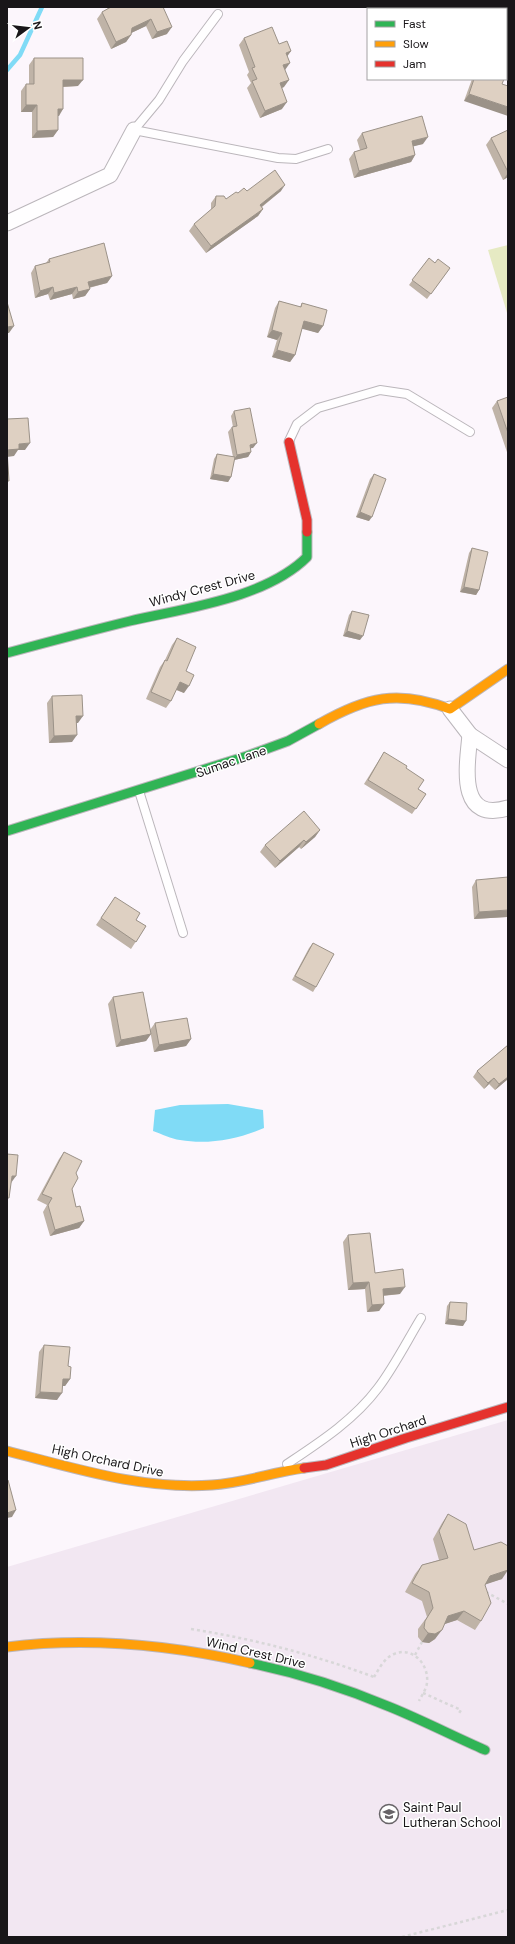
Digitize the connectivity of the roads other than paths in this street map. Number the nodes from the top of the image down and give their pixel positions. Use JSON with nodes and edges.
{"nodes":[{"id":1,"x":218,"y":14,"type":"dead end"},
{"id":2,"x":134,"y":130,"type":"junction"},
{"id":3,"x":328,"y":149,"type":"dead end"},
{"id":4,"x":7,"y":223,"type":"edge"},
{"id":5,"x":470,"y":432,"type":"dead end"},
{"id":6,"x":289,"y":442,"type":"joint"},
{"id":7,"x":7,"y":653,"type":"edge"},
{"id":8,"x":508,"y":669,"type":"edge"},
{"id":9,"x":450,"y":709,"type":"junction"},
{"id":10,"x":470,"y":735,"type":"junction"},
{"id":11,"x":508,"y":760,"type":"edge"},
{"id":12,"x":139,"y":791,"type":"junction"},
{"id":13,"x":508,"y":808,"type":"edge"},
{"id":14,"x":7,"y":831,"type":"edge"},
{"id":15,"x":183,"y":933,"type":"dead end"},
{"id":16,"x":421,"y":1318,"type":"dead end"},
{"id":17,"x":508,"y":1407,"type":"edge"},
{"id":18,"x":7,"y":1451,"type":"edge"},
{"id":19,"x":275,"y":1472,"type":"junction"},
{"id":20,"x":7,"y":1647,"type":"edge"},
{"id":21,"x":485,"y":1750,"type":"dead end"}],
"edges":[{"from":1,"to":2,"type":"lane"},
{"from":2,"to":3,"type":"lane"},
{"from":2,"to":4,"type":"street"},
{"from":5,"to":6,"type":"lane"},
{"from":6,"to":7,"type":"street","name":"Windy Crest Drive"},
{"from":8,"to":9,"type":"street"},
{"from":9,"to":10,"type":"street"},
{"from":9,"to":12,"type":"street","name":"Sumac Lane"},
{"from":10,"to":11,"type":"street"},
{"from":10,"to":13,"type":"street"},
{"from":12,"to":14,"type":"street","name":"Sumac Lane"},
{"from":12,"to":15,"type":"lane"},
{"from":16,"to":19,"type":"lane","name":"High Orchard Drive"},
{"from":17,"to":19,"type":"street","name":"High Orchard"},
{"from":18,"to":19,"type":"street","name":"High Orchard Drive"},
{"from":20,"to":21,"type":"street","name":"Wind Crest Drive"}]}
